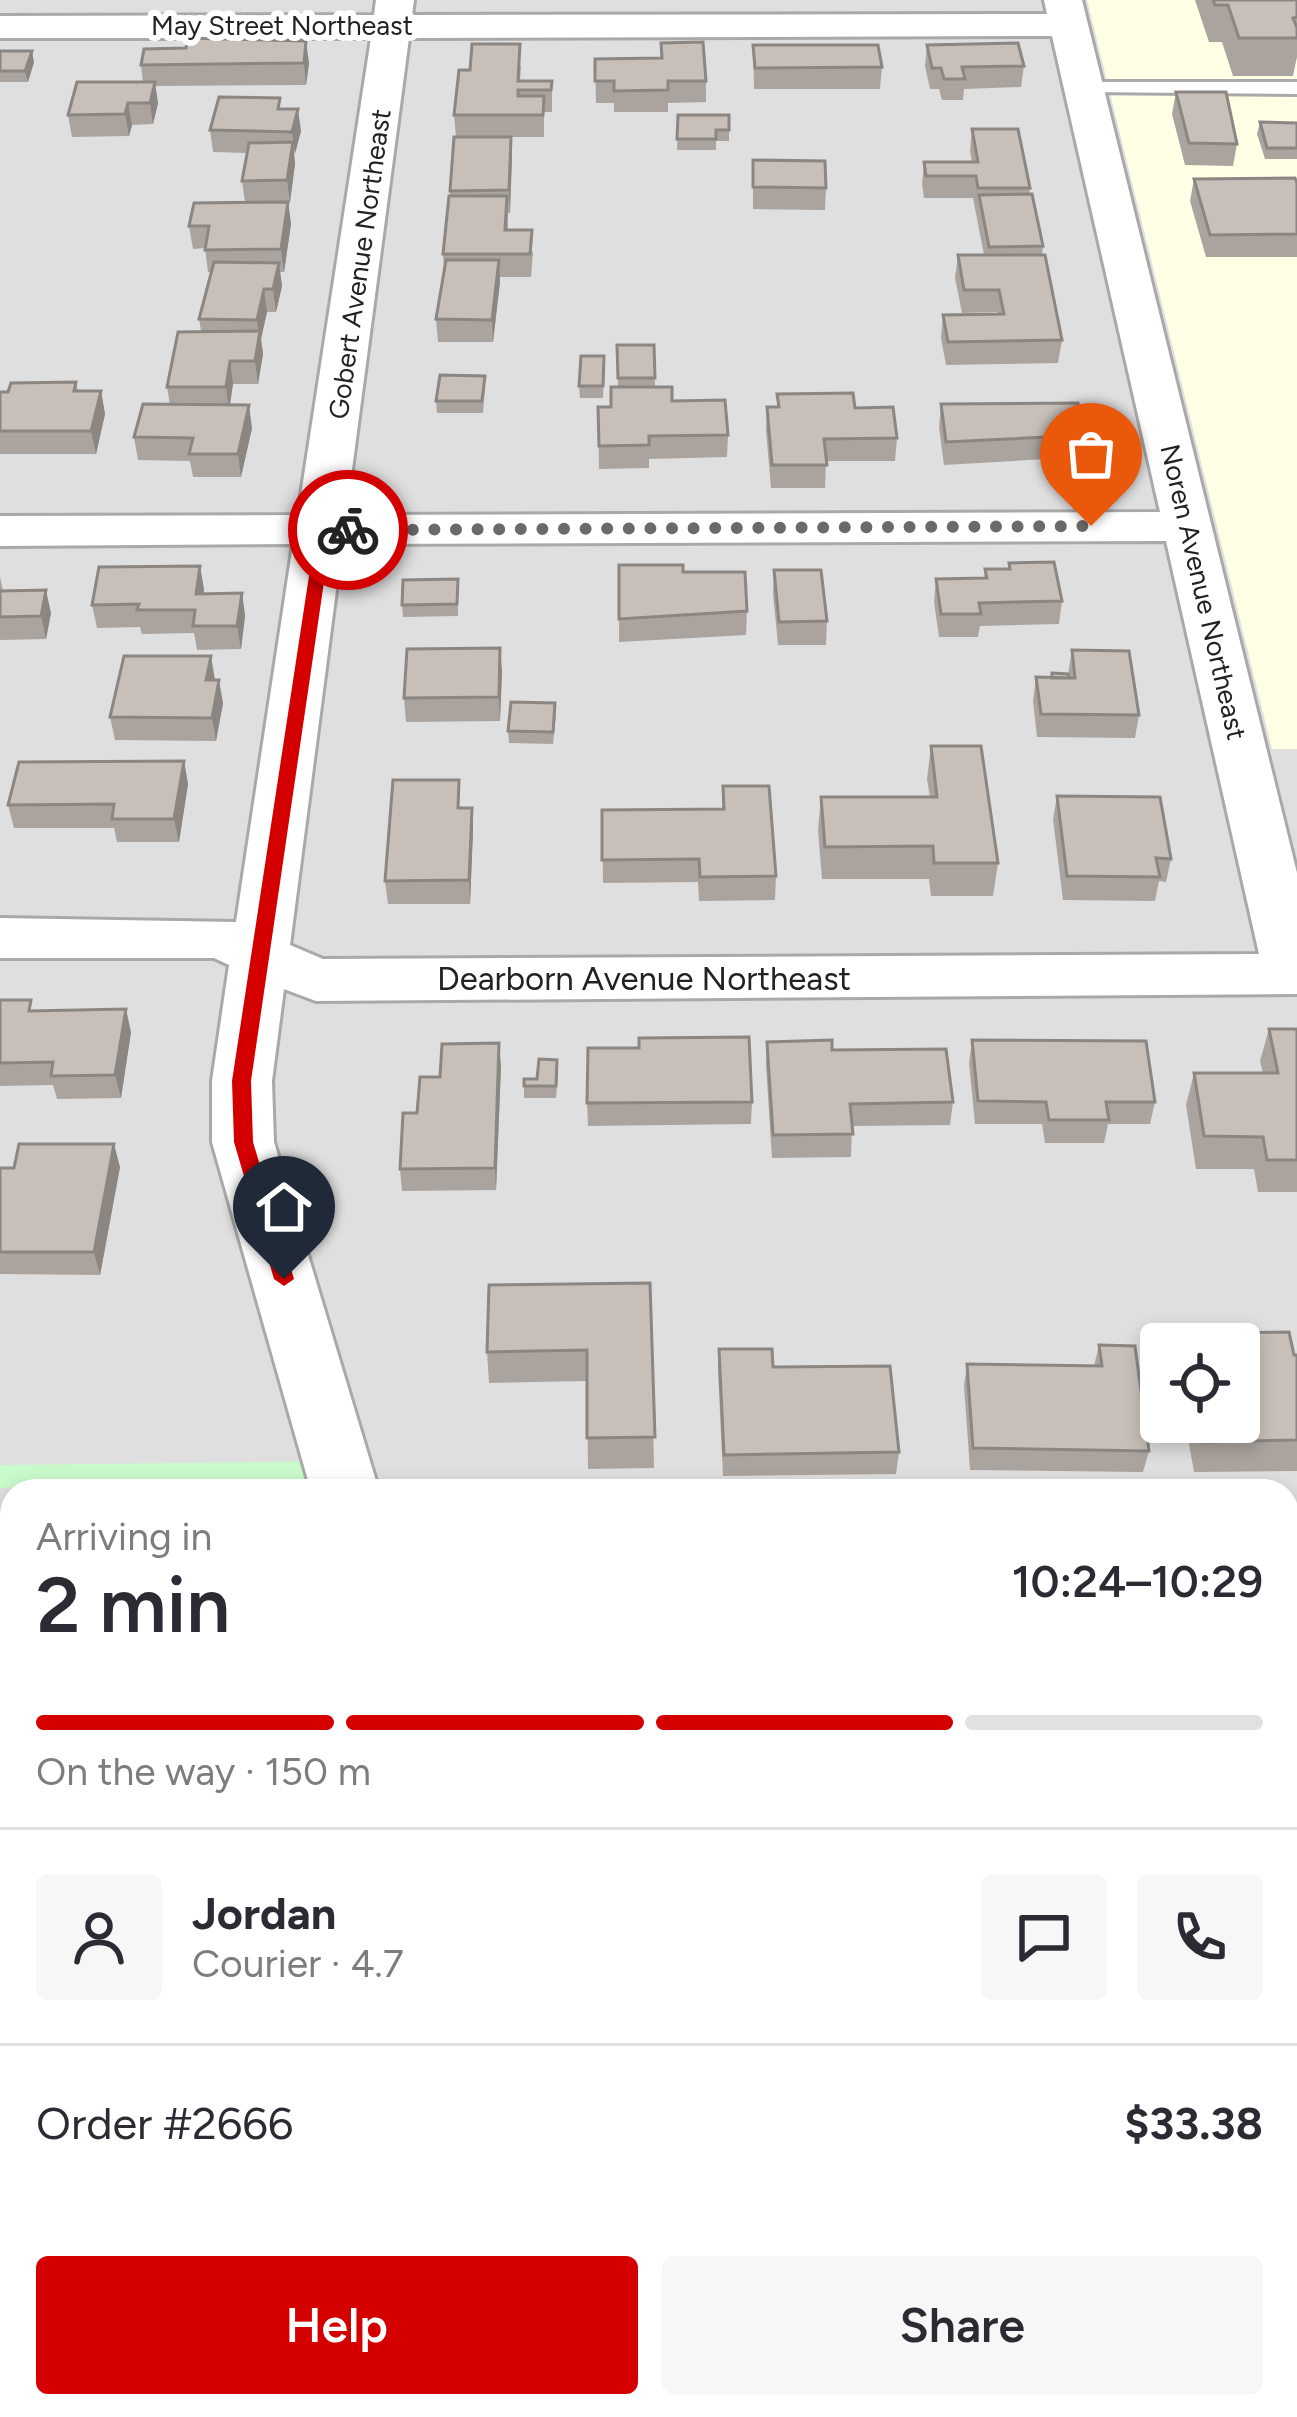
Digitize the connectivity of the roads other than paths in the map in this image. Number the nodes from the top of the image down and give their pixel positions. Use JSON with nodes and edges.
{"nodes":[{"id":1,"x":1065,"y":12,"type":"edge"},
{"id":2,"x":394,"y":13,"type":"edge"},
{"id":3,"x":0,"y":27,"type":"edge"},
{"id":4,"x":1083,"y":86,"type":"junction"},
{"id":5,"x":1297,"y":88,"type":"edge"},
{"id":6,"x":1187,"y":526,"type":"junction"},
{"id":7,"x":324,"y":530,"type":"junction"},
{"id":8,"x":0,"y":531,"type":"edge"},
{"id":9,"x":0,"y":938,"type":"edge"},
{"id":10,"x":262,"y":956,"type":"junction"},
{"id":11,"x":1295,"y":974,"type":"edge"},
{"id":12,"x":342,"y":1479,"type":"edge"}],
"edges":[{"from":1,"to":2,"type":"street","name":"May Street Northeast"},
{"from":1,"to":4,"type":"street","name":"Noren Avenue Northeast"},
{"from":2,"to":3,"type":"street","name":"May Street Northeast"},
{"from":2,"to":7,"type":"street","name":"Gobert Avenue Northeast"},
{"from":4,"to":5,"type":"lane"},
{"from":4,"to":6,"type":"street","name":"Noren Avenue Northeast"},
{"from":6,"to":7,"type":"street"},
{"from":6,"to":11,"type":"street","name":"Noren Avenue Northeast"},
{"from":7,"to":8,"type":"street"},
{"from":7,"to":10,"type":"street","name":"Gobert Avenue Northeast"},
{"from":9,"to":10,"type":"street","name":"Dearborn Avenue Northeast"},
{"from":10,"to":11,"type":"street","name":"Dearborn Avenue Northeast"},
{"from":10,"to":12,"type":"street","name":"Gobert Avenue Northeast"}]}
